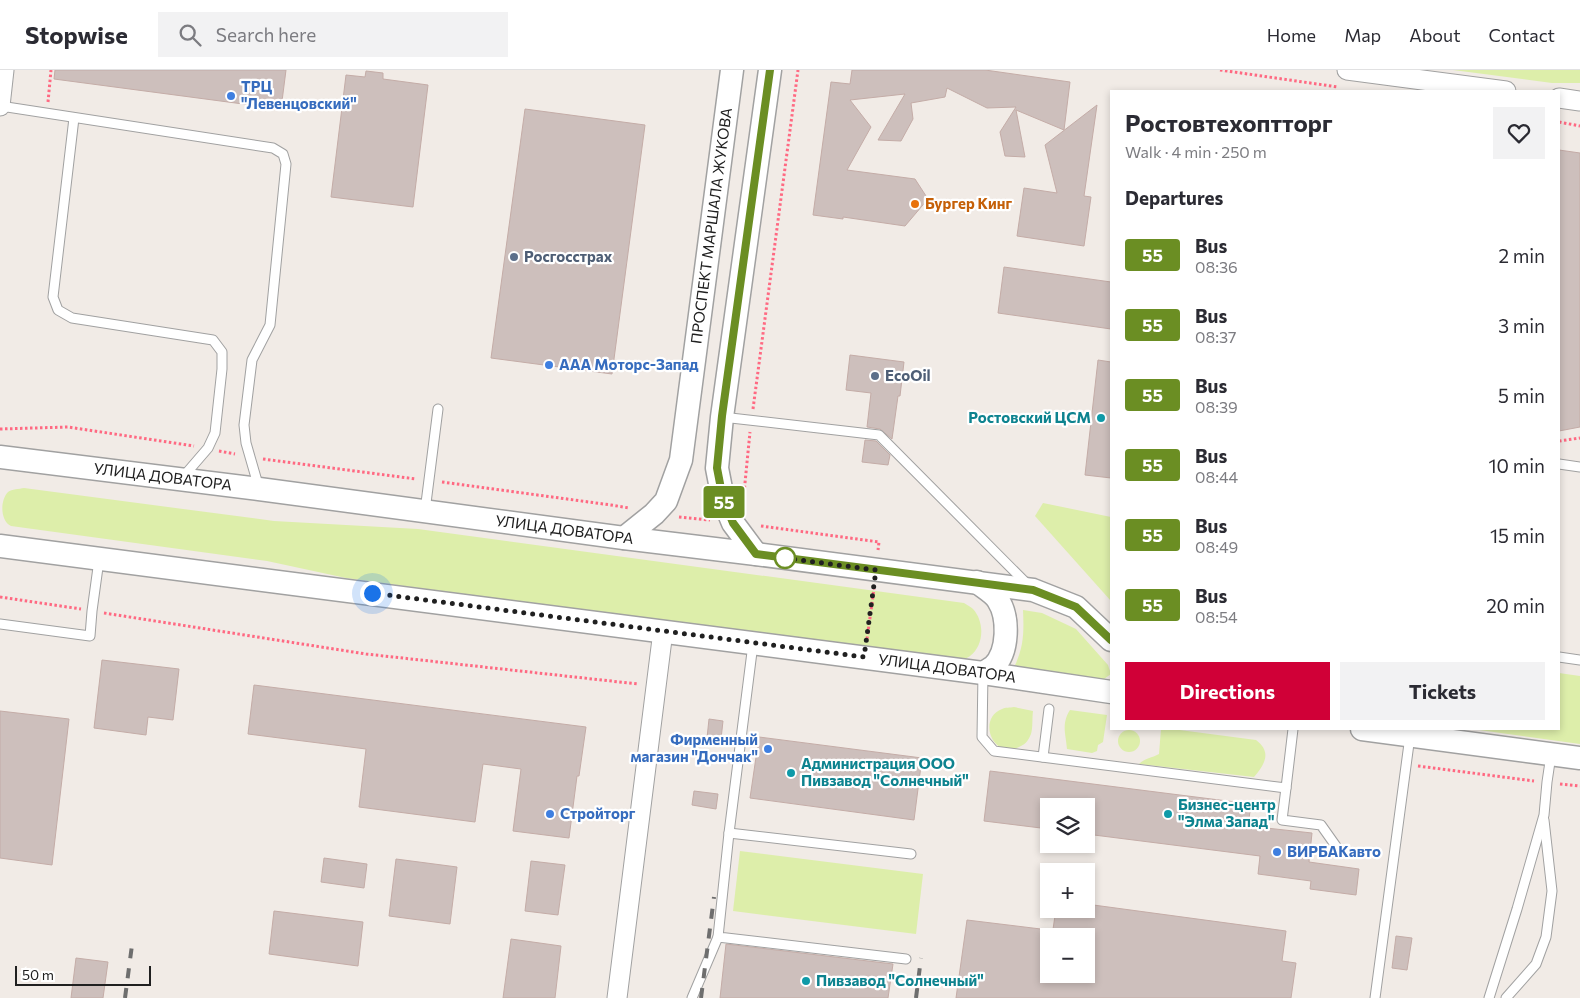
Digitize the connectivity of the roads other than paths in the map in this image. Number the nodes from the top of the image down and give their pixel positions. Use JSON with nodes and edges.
{"nodes":[{"id":1,"x":4,"y":70,"type":"edge"},
{"id":2,"x":732,"y":70,"type":"edge"},
{"id":3,"x":770,"y":70,"type":"edge"},
{"id":4,"x":1344,"y":78,"type":"edge"},
{"id":5,"x":1494,"y":90,"type":"edge"},
{"id":6,"x":1560,"y":98,"type":"edge"},
{"id":7,"x":1580,"y":101,"type":"edge"},
{"id":8,"x":0,"y":106,"type":"edge"},
{"id":9,"x":74,"y":118,"type":"junction"},
{"id":10,"x":438,"y":409,"type":"dead end"},
{"id":11,"x":722,"y":416,"type":"junction"},
{"id":12,"x":5,"y":463,"type":"edge"},
{"id":13,"x":1560,"y":464,"type":"edge"},
{"id":14,"x":1580,"y":467,"type":"edge"},
{"id":15,"x":181,"y":479,"type":"junction"},
{"id":16,"x":259,"y":489,"type":"junction"},
{"id":17,"x":425,"y":511,"type":"junction"},
{"id":18,"x":624,"y":538,"type":"junction"},
{"id":19,"x":0,"y":546,"type":"edge"},
{"id":20,"x":756,"y":554,"type":"junction"},
{"id":21,"x":100,"y":558,"type":"junction"},
{"id":22,"x":977,"y":582,"type":"junction"},
{"id":23,"x":1033,"y":590,"type":"junction"},
{"id":24,"x":0,"y":624,"type":"edge"},
{"id":25,"x":663,"y":631,"type":"junction"},
{"id":26,"x":1110,"y":639,"type":"edge"},
{"id":27,"x":753,"y":643,"type":"junction"},
{"id":28,"x":1560,"y":657,"type":"edge"},
{"id":29,"x":1580,"y":660,"type":"edge"},
{"id":30,"x":983,"y":673,"type":"junction"},
{"id":31,"x":1110,"y":692,"type":"edge"},
{"id":32,"x":1049,"y":709,"type":"dead end"},
{"id":33,"x":1293,"y":730,"type":"edge"},
{"id":34,"x":1369,"y":730,"type":"edge"},
{"id":35,"x":1450,"y":735,"type":"edge"},
{"id":36,"x":1410,"y":736,"type":"junction"},
{"id":37,"x":1552,"y":754,"type":"junction"},
{"id":38,"x":1043,"y":758,"type":"junction"},
{"id":39,"x":1580,"y":758,"type":"edge"},
{"id":40,"x":1286,"y":788,"type":"junction"},
{"id":41,"x":1544,"y":815,"type":"junction"},
{"id":42,"x":729,"y":834,"type":"junction"},
{"id":43,"x":1338,"y":849,"type":"dead end"},
{"id":44,"x":911,"y":854,"type":"dead end"},
{"id":45,"x":718,"y":937,"type":"junction"},
{"id":46,"x":906,"y":960,"type":"dead end"},
{"id":47,"x":617,"y":998,"type":"edge"},
{"id":48,"x":692,"y":998,"type":"edge"},
{"id":49,"x":1375,"y":998,"type":"edge"},
{"id":50,"x":1489,"y":998,"type":"edge"},
{"id":51,"x":1506,"y":998,"type":"edge"}],
"edges":[{"from":1,"to":8,"type":"street"},
{"from":2,"to":18,"type":"street","name":"ПРОСПЕКТ МАРШАЛА ЖУКОВА"},
{"from":3,"to":11,"type":"street"},
{"from":4,"to":5,"type":"street"},
{"from":6,"to":7,"type":"street"},
{"from":8,"to":9,"type":"lane"},
{"from":9,"to":15,"type":"lane"},
{"from":9,"to":16,"type":"lane"},
{"from":10,"to":17,"type":"lane"},
{"from":11,"to":20,"type":"street"},
{"from":11,"to":23,"type":"lane"},
{"from":12,"to":15,"type":"street","name":"УЛИЦА ДОВАТОРА"},
{"from":13,"to":14,"type":"lane"},
{"from":15,"to":16,"type":"street","name":"УЛИЦА ДОВАТОРА"},
{"from":16,"to":17,"type":"street","name":"УЛИЦА ДОВАТОРА"},
{"from":17,"to":18,"type":"street","name":"УЛИЦА ДОВАТОРА"},
{"from":18,"to":20,"type":"street","name":"УЛИЦА ДОВАТОРА"},
{"from":19,"to":21,"type":"street","name":"УЛИЦА ДОВАТОРА"},
{"from":20,"to":22,"type":"street","name":"УЛИЦА ДОВАТОРА"},
{"from":21,"to":24,"type":"lane"},
{"from":21,"to":25,"type":"street","name":"УЛИЦА ДОВАТОРА"},
{"from":22,"to":23,"type":"street","name":"УЛИЦА ДОВАТОРА"},
{"from":22,"to":30,"type":"street"},
{"from":23,"to":26,"type":"street","name":"УЛИЦА ДОВАТОРА"},
{"from":25,"to":27,"type":"street","name":"УЛИЦА ДОВАТОРА"},
{"from":25,"to":47,"type":"street"},
{"from":27,"to":30,"type":"street","name":"УЛИЦА ДОВАТОРА"},
{"from":27,"to":42,"type":"lane"},
{"from":28,"to":29,"type":"lane"},
{"from":30,"to":31,"type":"street","name":"УЛИЦА ДОВАТОРА"},
{"from":30,"to":38,"type":"lane"},
{"from":32,"to":38,"type":"lane"},
{"from":33,"to":40,"type":"lane"},
{"from":34,"to":36,"type":"street"},
{"from":35,"to":36,"type":"street"},
{"from":35,"to":37,"type":"street"},
{"from":36,"to":49,"type":"lane"},
{"from":37,"to":39,"type":"street"},
{"from":37,"to":41,"type":"lane"},
{"from":38,"to":40,"type":"lane"},
{"from":40,"to":43,"type":"lane"},
{"from":41,"to":50,"type":"lane"},
{"from":41,"to":51,"type":"lane"},
{"from":42,"to":44,"type":"lane"},
{"from":42,"to":45,"type":"lane"},
{"from":45,"to":46,"type":"lane"},
{"from":45,"to":48,"type":"lane"}]}
